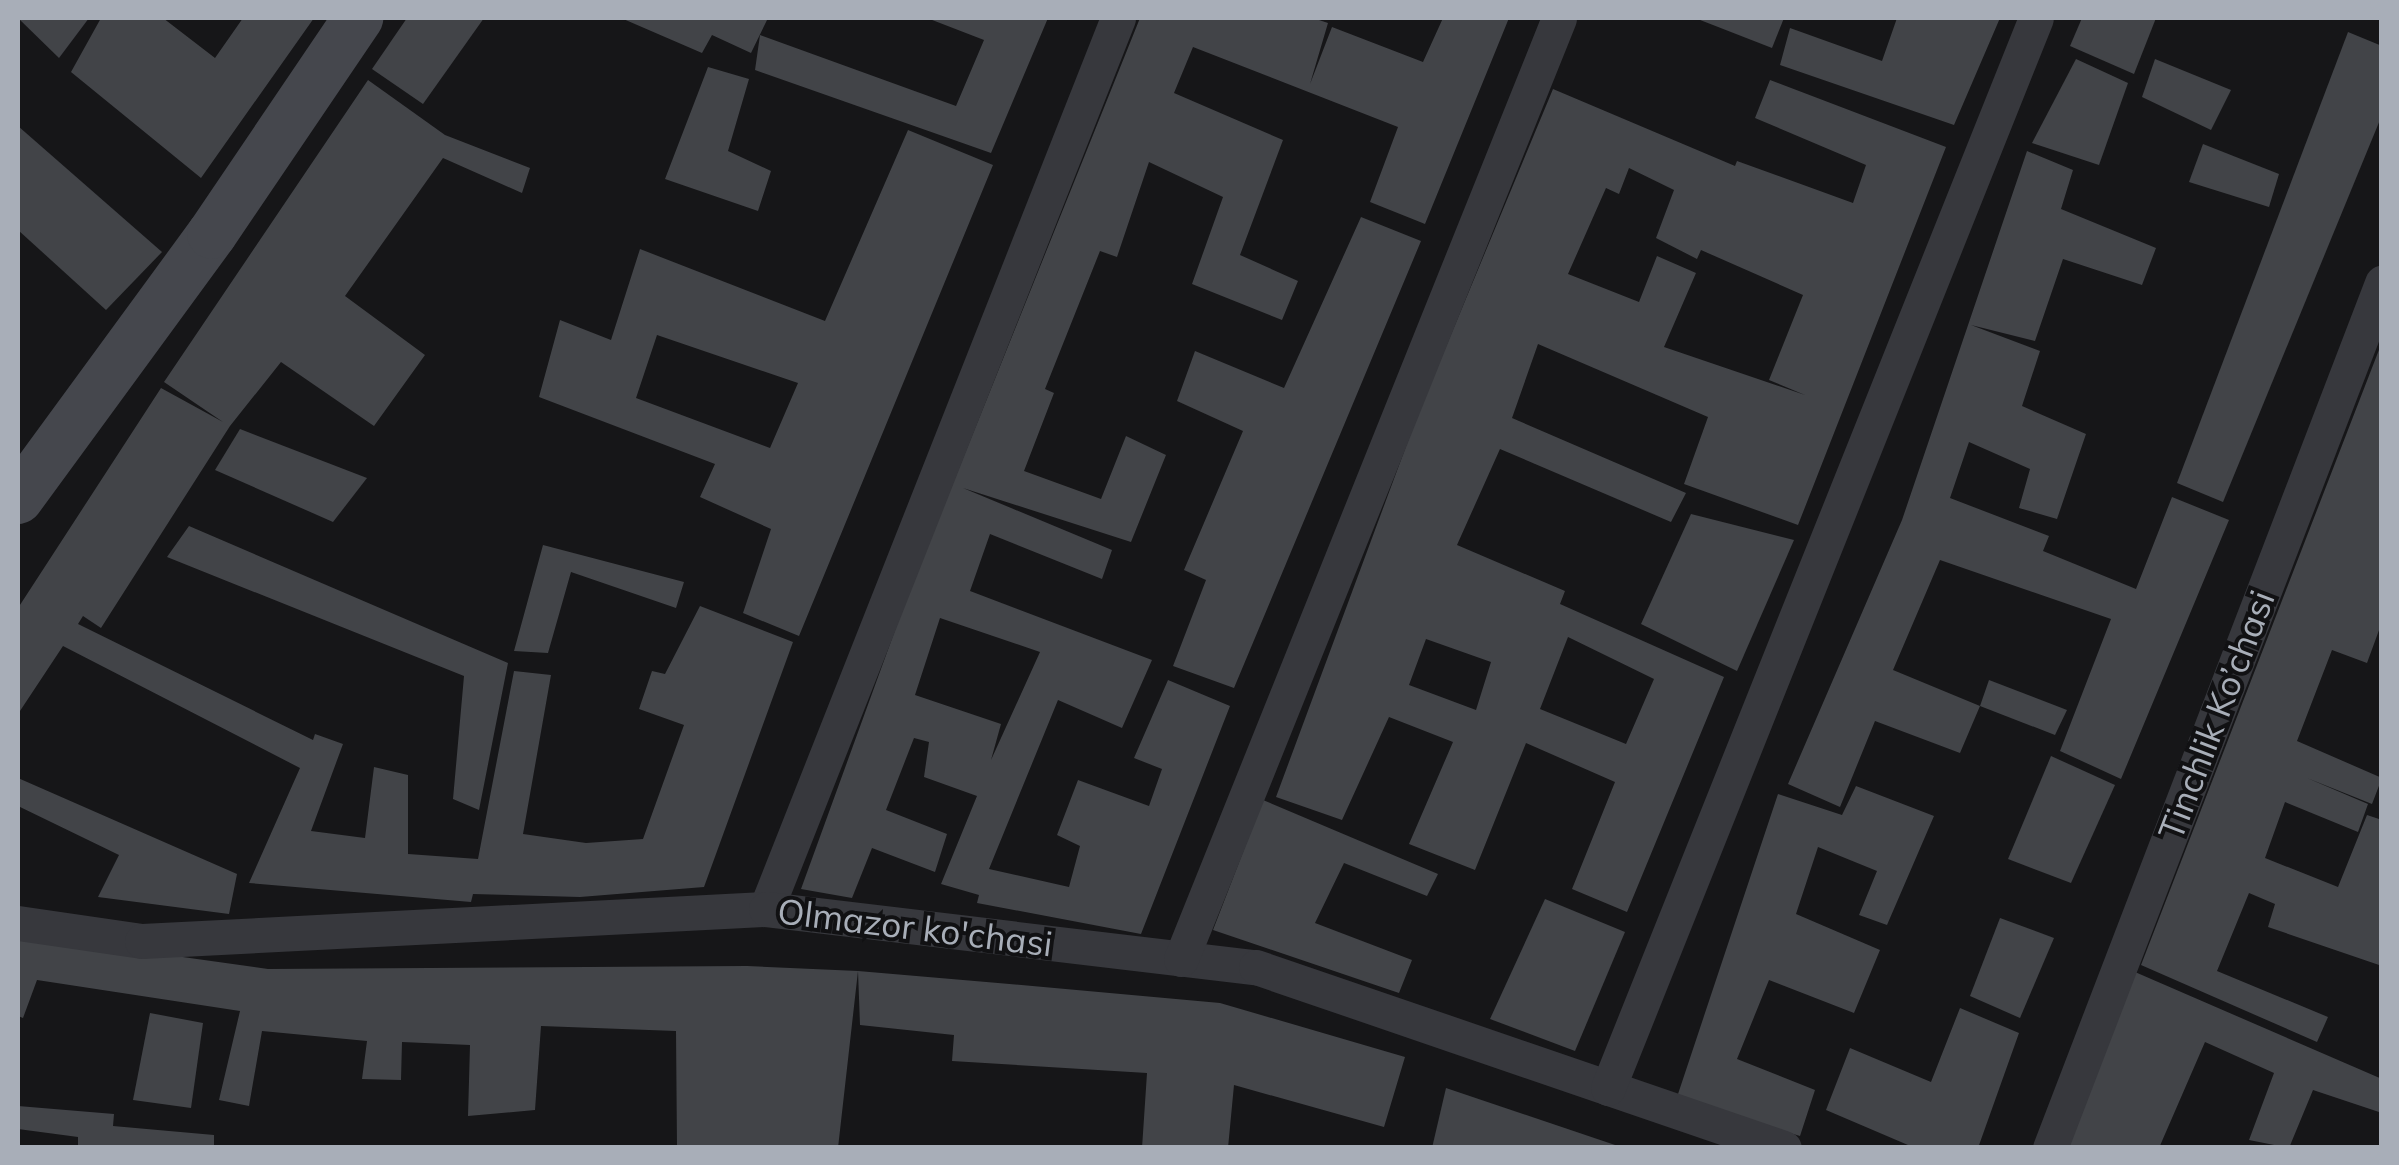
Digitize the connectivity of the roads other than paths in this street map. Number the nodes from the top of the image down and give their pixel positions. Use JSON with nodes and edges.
{"nodes":[{"id":1,"x":358,"y":18,"type":"edge"},
{"id":2,"x":1118,"y":18,"type":"edge"},
{"id":3,"x":1559,"y":18,"type":"edge"},
{"id":4,"x":2036,"y":18,"type":"edge"},
{"id":5,"x":2382,"y":283,"type":"edge"},
{"id":6,"x":18,"y":499,"type":"edge"},
{"id":7,"x":766,"y":909,"type":"junction"},
{"id":8,"x":18,"y":924,"type":"edge"},
{"id":9,"x":1181,"y":958,"type":"junction"},
{"id":10,"x":1608,"y":1088,"type":"junction"},
{"id":11,"x":1784,"y":1148,"type":"edge"},
{"id":12,"x":2050,"y":1148,"type":"edge"}],
"edges":[{"from":1,"to":6,"type":"street"},
{"from":2,"to":7,"type":"street"},
{"from":3,"to":9,"type":"street"},
{"from":4,"to":10,"type":"street"},
{"from":5,"to":12,"type":"street","name":"Tinchlik Ko’chasi"},
{"from":7,"to":8,"type":"street","name":"Olmazor ko'chasi"},
{"from":7,"to":9,"type":"street","name":"Olmazor ko'chasi"},
{"from":9,"to":10,"type":"street","name":"Olmazor ko'chasi"},
{"from":10,"to":11,"type":"street","name":"Olmazor ko'chasi"}]}
